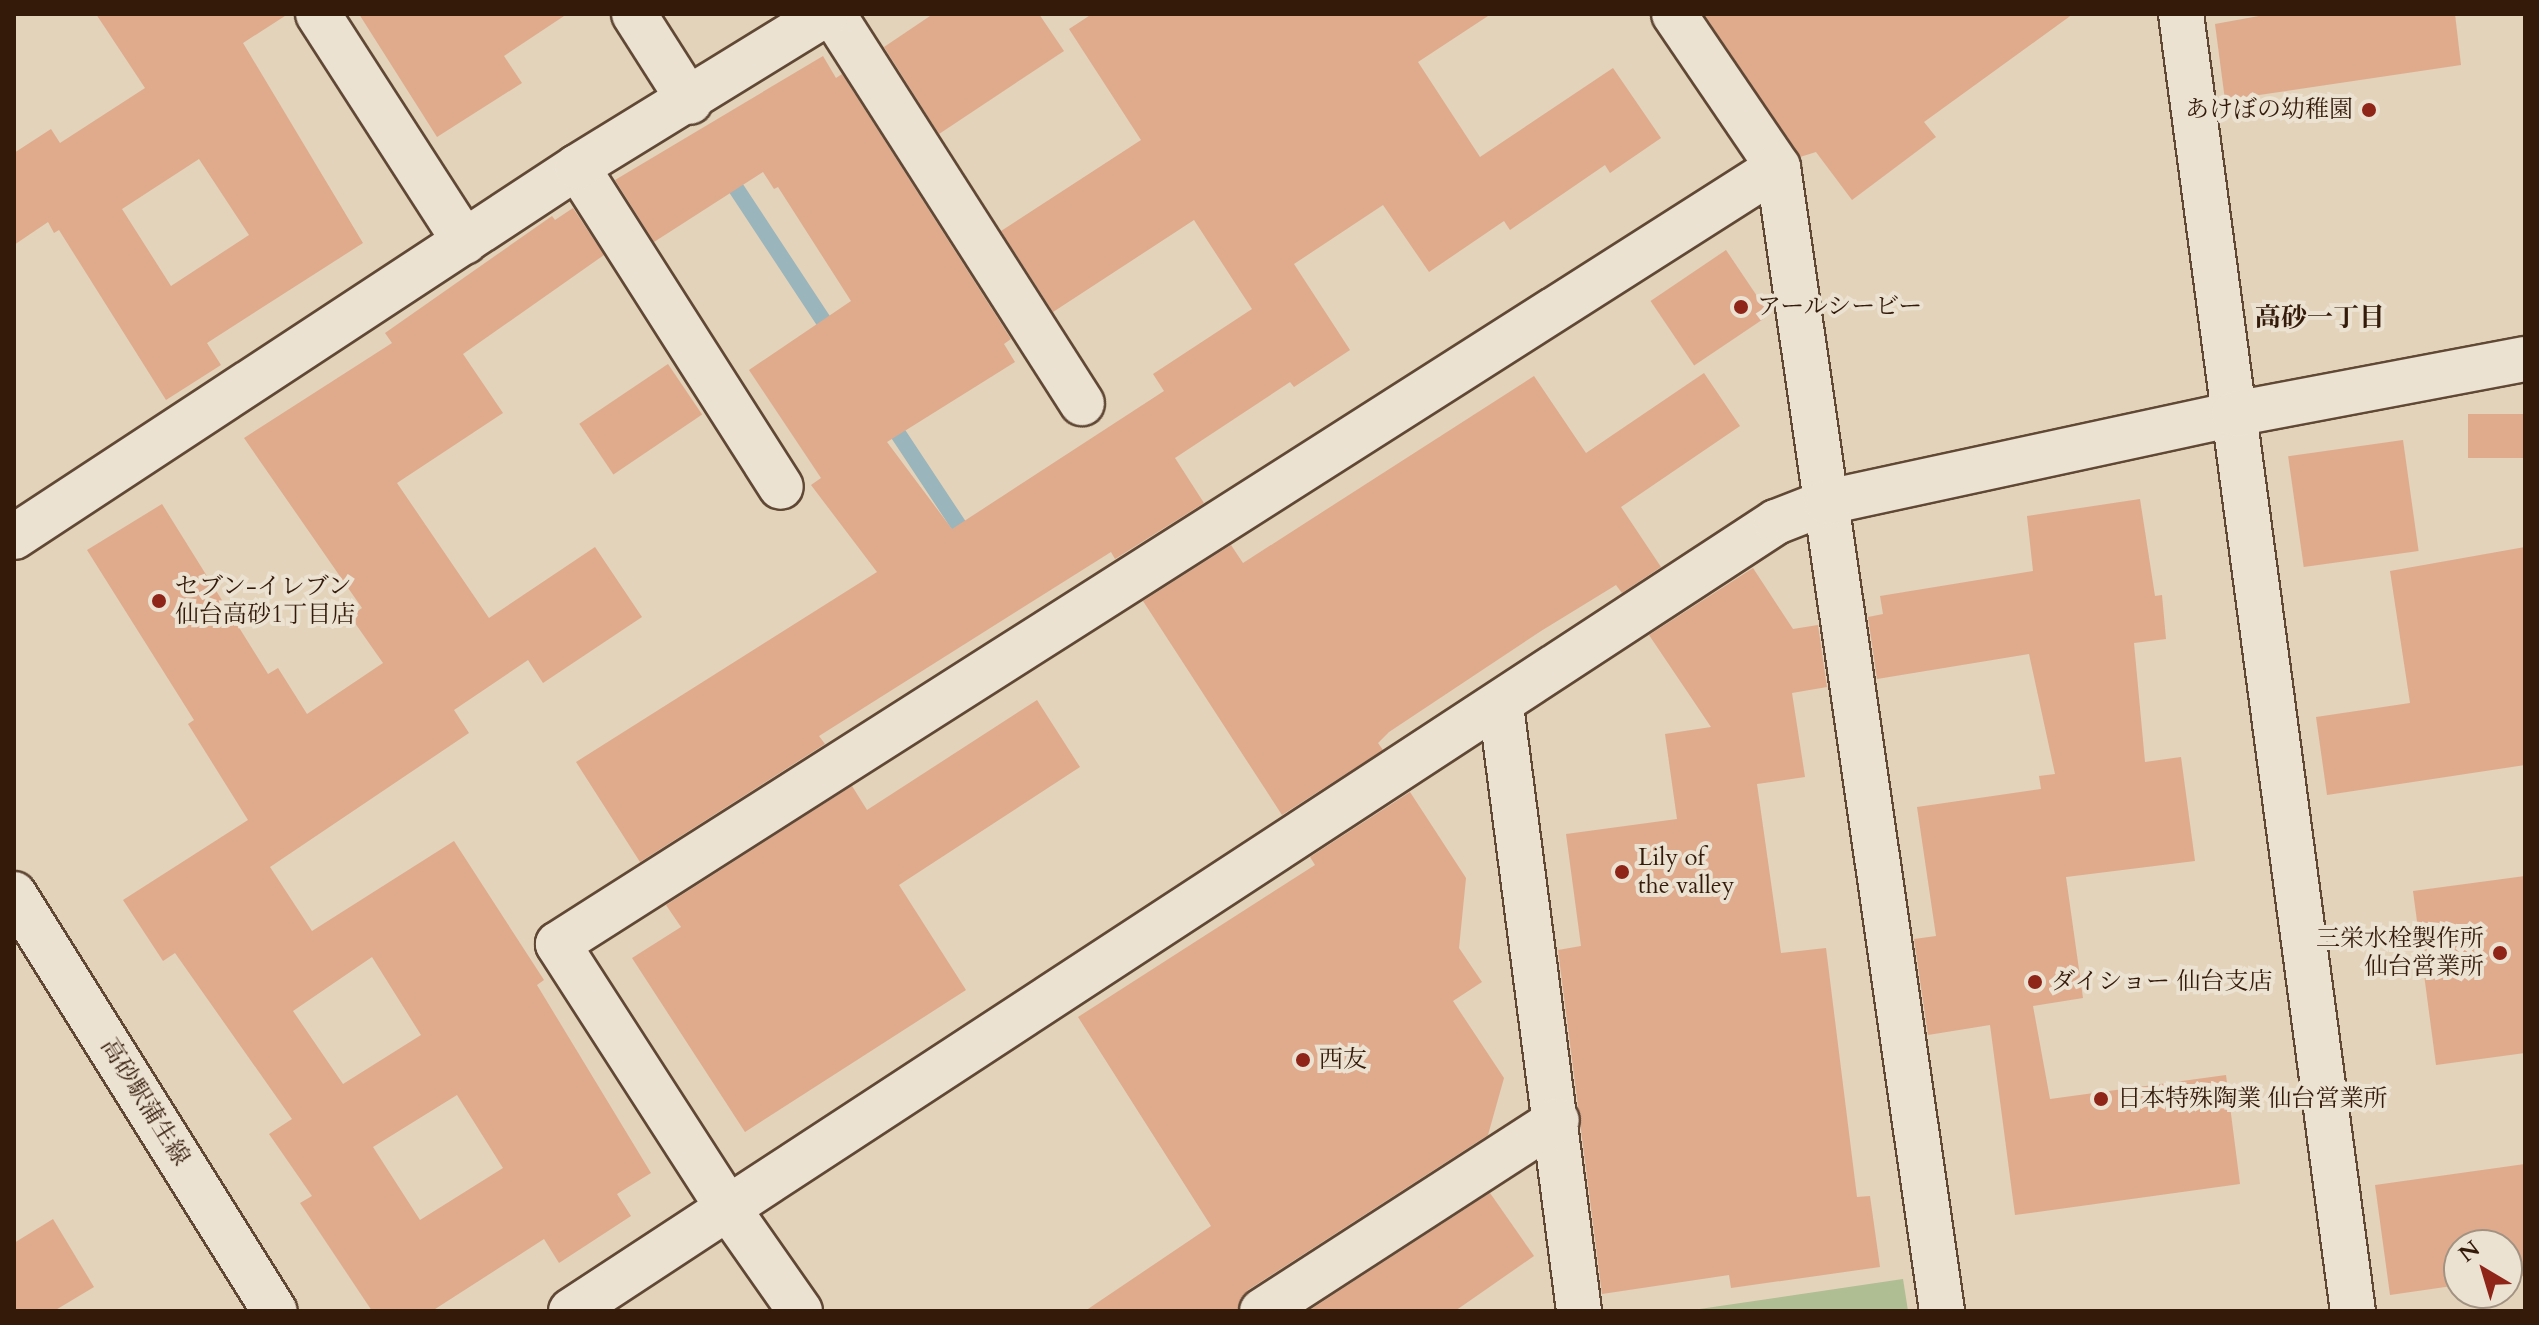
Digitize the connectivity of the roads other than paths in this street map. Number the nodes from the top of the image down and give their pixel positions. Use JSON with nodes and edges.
{"nodes":[{"id":1,"x":318,"y":14,"type":"edge"},
{"id":2,"x":634,"y":14,"type":"edge"},
{"id":3,"x":826,"y":14,"type":"edge"},
{"id":4,"x":833,"y":14,"type":"edge"},
{"id":5,"x":1674,"y":14,"type":"edge"},
{"id":6,"x":2181,"y":14,"type":"edge"},
{"id":7,"x":690,"y":102,"type":"junction"},
{"id":8,"x":577,"y":167,"type":"junction"},
{"id":9,"x":1778,"y":167,"type":"junction"},
{"id":10,"x":465,"y":242,"type":"junction"},
{"id":11,"x":2525,"y":359,"type":"edge"},
{"id":12,"x":1082,"y":403,"type":"dead end"},
{"id":13,"x":2234,"y":414,"type":"junction"},
{"id":14,"x":781,"y":487,"type":"dead end"},
{"id":15,"x":1827,"y":502,"type":"junction"},
{"id":16,"x":14,"y":537,"type":"edge"},
{"id":17,"x":1501,"y":706,"type":"junction"},
{"id":18,"x":14,"y":894,"type":"edge"},
{"id":19,"x":1557,"y":1120,"type":"junction"},
{"id":20,"x":728,"y":1208,"type":"junction"},
{"id":21,"x":275,"y":1311,"type":"edge"},
{"id":22,"x":571,"y":1311,"type":"edge"},
{"id":23,"x":800,"y":1311,"type":"edge"},
{"id":24,"x":1262,"y":1311,"type":"edge"},
{"id":25,"x":1579,"y":1311,"type":"edge"},
{"id":26,"x":1942,"y":1311,"type":"edge"},
{"id":27,"x":2353,"y":1311,"type":"edge"}],
"edges":[{"from":1,"to":10,"type":"street"},
{"from":2,"to":7,"type":"street"},
{"from":3,"to":7,"type":"street"},
{"from":4,"to":12,"type":"street"},
{"from":5,"to":9,"type":"street"},
{"from":6,"to":13,"type":"street"},
{"from":7,"to":8,"type":"street"},
{"from":8,"to":10,"type":"street"},
{"from":8,"to":14,"type":"street"},
{"from":9,"to":15,"type":"street"},
{"from":9,"to":20,"type":"street"},
{"from":10,"to":16,"type":"street"},
{"from":11,"to":13,"type":"street"},
{"from":13,"to":15,"type":"street"},
{"from":13,"to":27,"type":"street"},
{"from":15,"to":17,"type":"street"},
{"from":15,"to":26,"type":"street"},
{"from":17,"to":19,"type":"street"},
{"from":17,"to":20,"type":"street"},
{"from":18,"to":21,"type":"street","name":"高砂駅蒲生線"},
{"from":19,"to":24,"type":"street"},
{"from":19,"to":25,"type":"street"},
{"from":20,"to":22,"type":"street"},
{"from":20,"to":23,"type":"street"}]}
